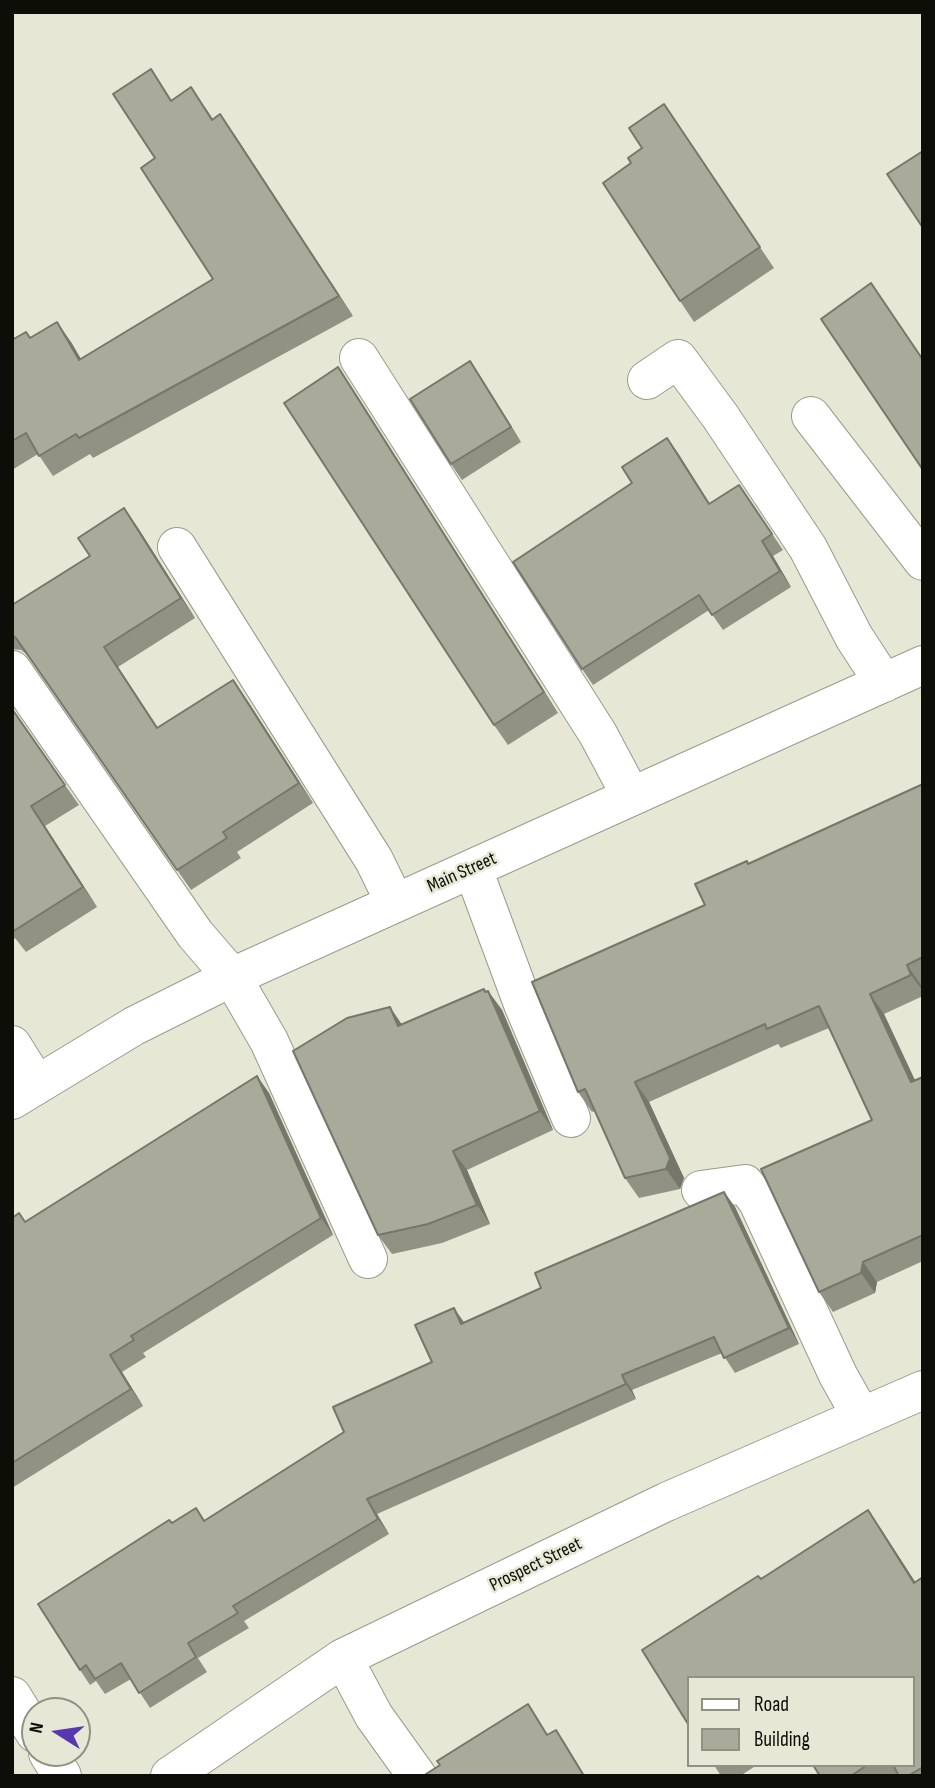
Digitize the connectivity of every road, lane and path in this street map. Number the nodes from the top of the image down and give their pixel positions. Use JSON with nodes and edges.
{"nodes":[{"id":1,"x":359,"y":358,"type":"dead end"},
{"id":2,"x":647,"y":380,"type":"dead end"},
{"id":3,"x":811,"y":416,"type":"dead end"},
{"id":4,"x":177,"y":547,"type":"dead end"},
{"id":5,"x":923,"y":561,"type":"edge"},
{"id":6,"x":923,"y":665,"type":"edge"},
{"id":7,"x":12,"y":670,"type":"edge"},
{"id":8,"x":884,"y":683,"type":"junction"},
{"id":9,"x":631,"y":796,"type":"junction"},
{"id":10,"x":473,"y":869,"type":"junction"},
{"id":11,"x":395,"y":903,"type":"junction"},
{"id":12,"x":232,"y":977,"type":"junction"},
{"id":13,"x":12,"y":1045,"type":"edge"},
{"id":14,"x":24,"y":1093,"type":"edge"},
{"id":15,"x":571,"y":1118,"type":"dead end"},
{"id":16,"x":701,"y":1190,"type":"dead end"},
{"id":17,"x":368,"y":1259,"type":"dead end"},
{"id":18,"x":923,"y":1390,"type":"edge"},
{"id":19,"x":861,"y":1416,"type":"junction"},
{"id":20,"x":343,"y":1658,"type":"junction"},
{"id":21,"x":170,"y":1776,"type":"edge"},
{"id":22,"x":417,"y":1776,"type":"edge"}],
"edges":[{"from":1,"to":9,"type":"street"},
{"from":2,"to":8,"type":"street"},
{"from":3,"to":5,"type":"street"},
{"from":4,"to":11,"type":"street"},
{"from":6,"to":8,"type":"street","name":"Main Street"},
{"from":7,"to":12,"type":"street"},
{"from":8,"to":9,"type":"street","name":"Main Street"},
{"from":9,"to":10,"type":"street","name":"Main Street"},
{"from":10,"to":11,"type":"street","name":"Main Street"},
{"from":10,"to":15,"type":"street"},
{"from":11,"to":12,"type":"street","name":"Main Street"},
{"from":12,"to":14,"type":"street","name":"Main Street"},
{"from":12,"to":17,"type":"street"},
{"from":13,"to":14,"type":"street"},
{"from":16,"to":19,"type":"street"},
{"from":18,"to":19,"type":"street","name":"Prospect Street"},
{"from":19,"to":20,"type":"street","name":"Prospect Street"},
{"from":20,"to":21,"type":"street","name":"Prospect Street"},
{"from":20,"to":22,"type":"street"}]}
